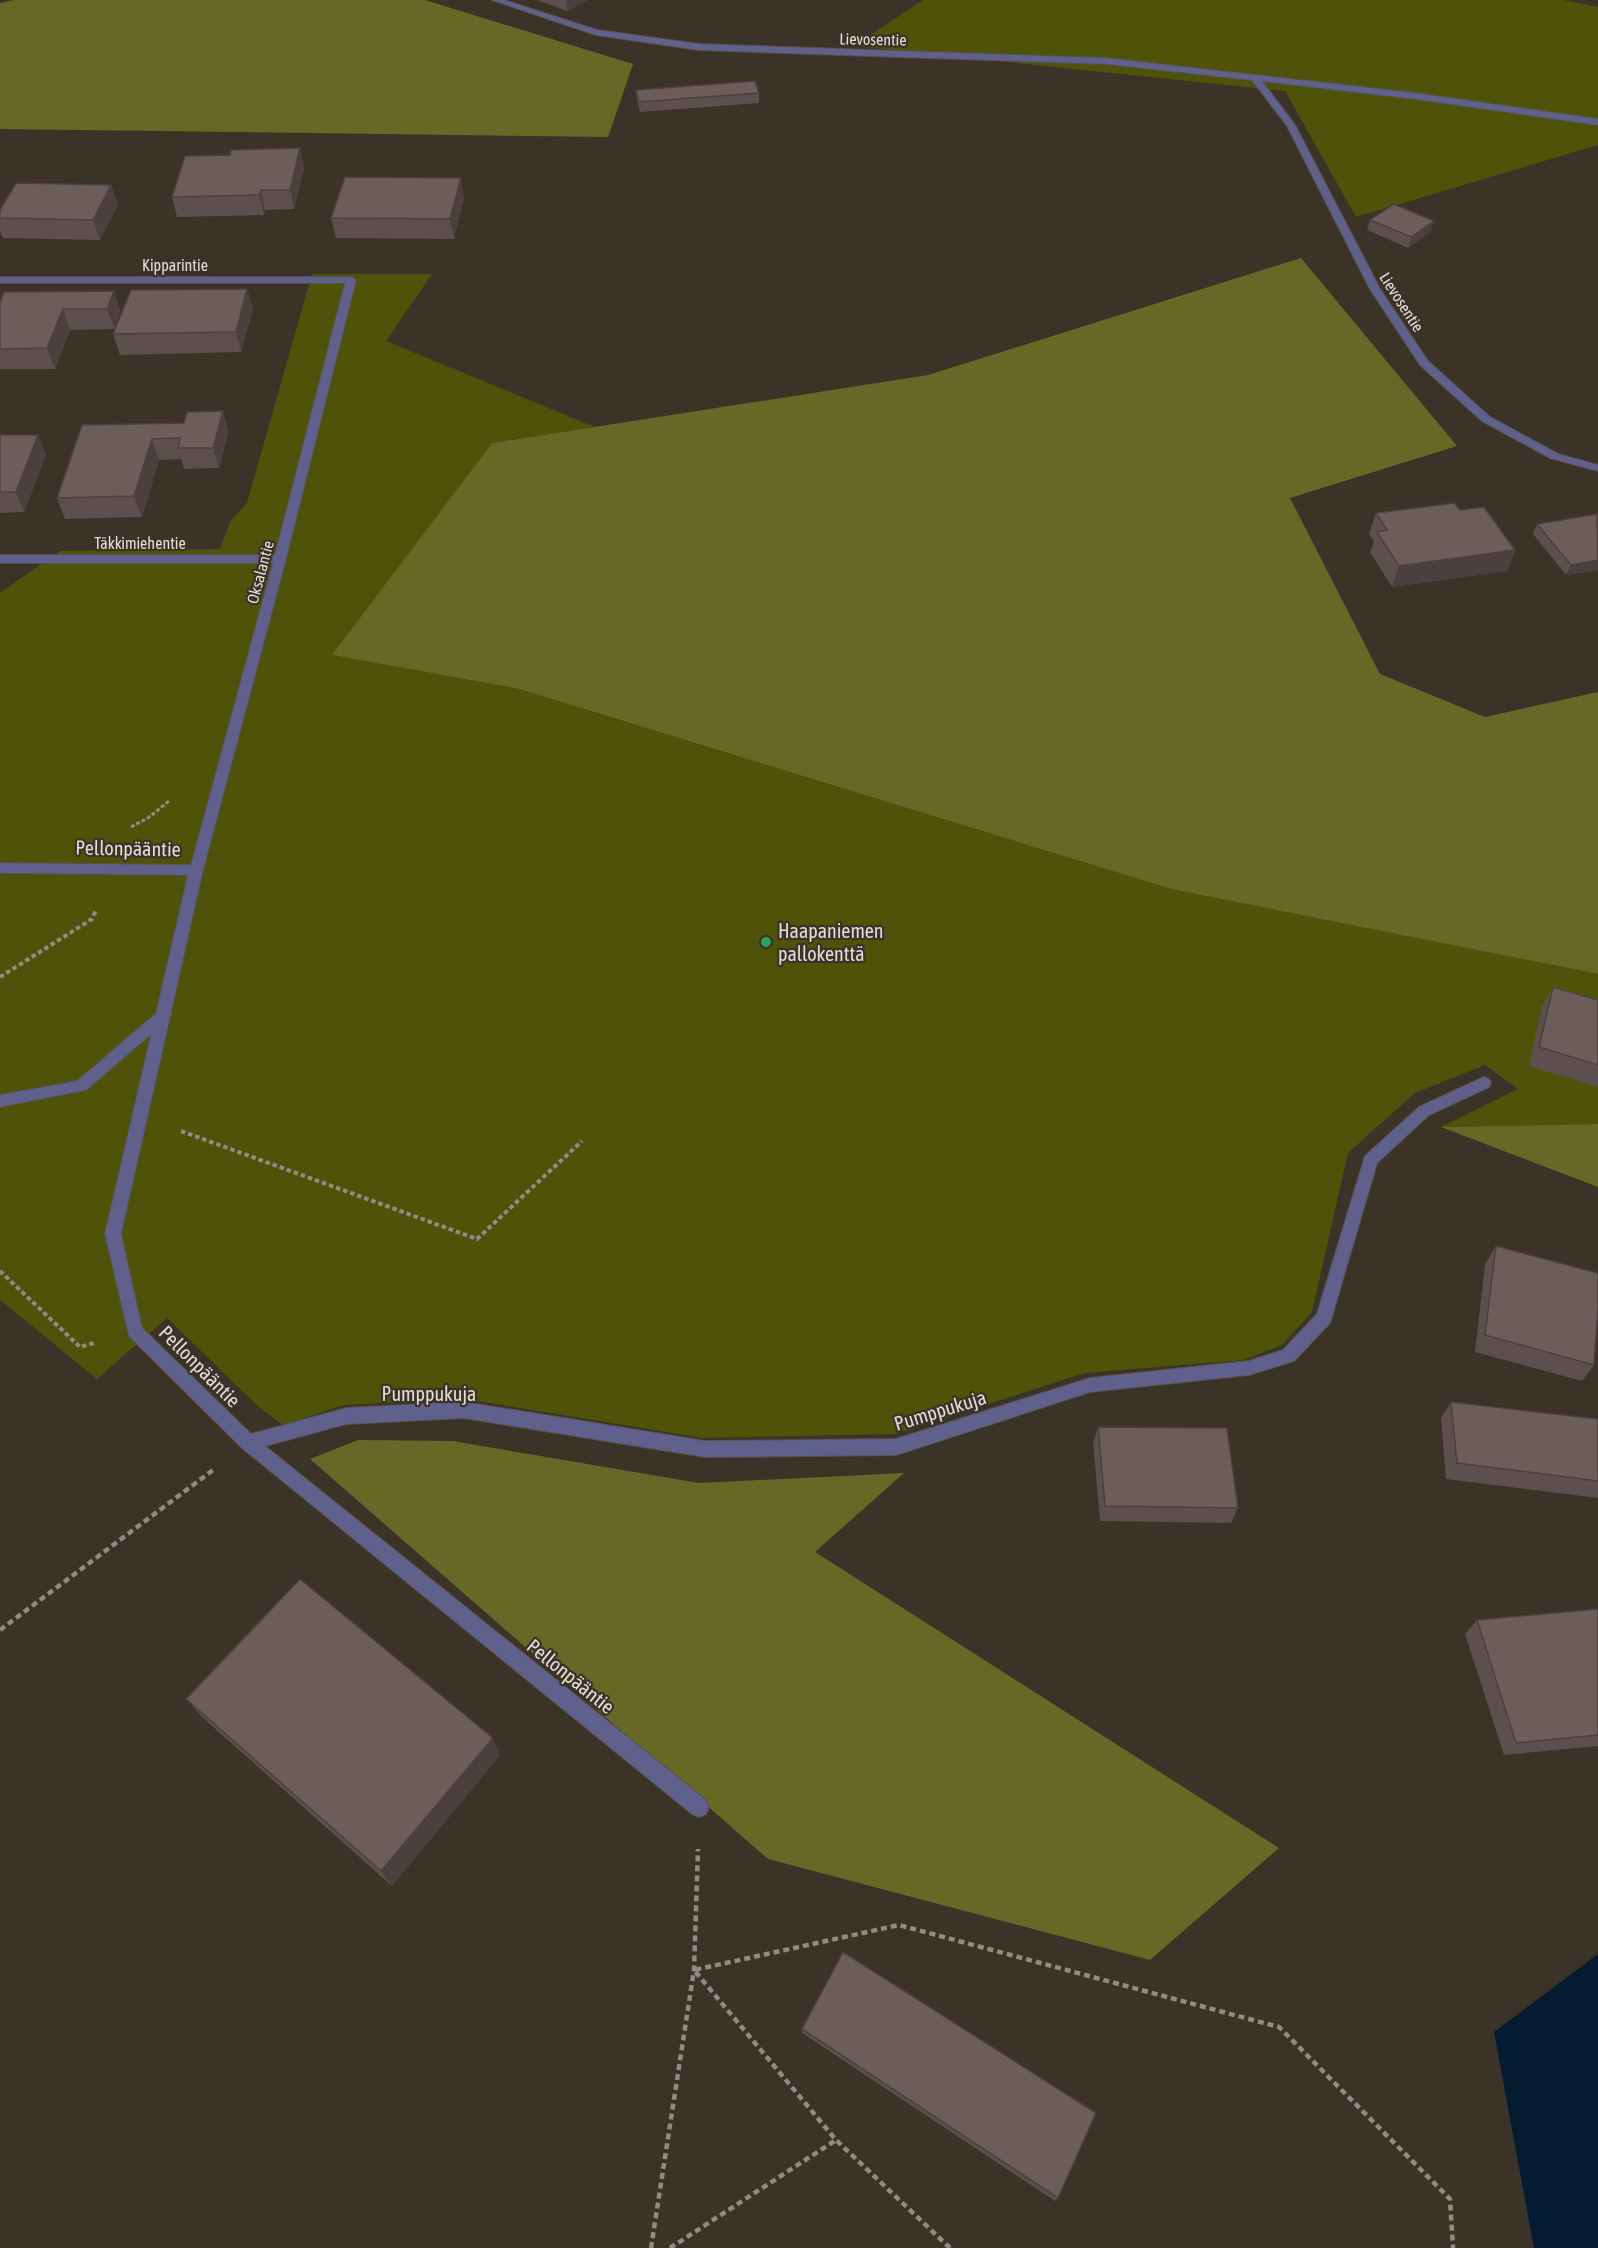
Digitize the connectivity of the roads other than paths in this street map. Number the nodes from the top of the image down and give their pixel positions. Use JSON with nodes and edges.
{"nodes":[{"id":1,"x":496,"y":0,"type":"edge"},
{"id":2,"x":1255,"y":78,"type":"junction"},
{"id":3,"x":1598,"y":122,"type":"edge"},
{"id":4,"x":0,"y":280,"type":"edge"},
{"id":5,"x":351,"y":280,"type":"joint"},
{"id":6,"x":1598,"y":468,"type":"edge"},
{"id":7,"x":0,"y":559,"type":"edge"},
{"id":8,"x":280,"y":559,"type":"junction"},
{"id":9,"x":0,"y":868,"type":"edge"},
{"id":10,"x":196,"y":870,"type":"junction"},
{"id":11,"x":165,"y":1014,"type":"junction"},
{"id":12,"x":1484,"y":1083,"type":"dead end"},
{"id":13,"x":0,"y":1101,"type":"edge"},
{"id":14,"x":248,"y":1443,"type":"junction"},
{"id":15,"x":699,"y":1806,"type":"road end"}],
"edges":[{"from":1,"to":2,"type":"street","name":"Lievosentie"},
{"from":2,"to":3,"type":"street","name":"Lievosentie"},
{"from":2,"to":6,"type":"street","name":"Lievosentie"},
{"from":4,"to":5,"type":"street","name":"Kipparintie"},
{"from":5,"to":8,"type":"street","name":"Oksalantie"},
{"from":7,"to":8,"type":"street","name":"Täkkimiehentie"},
{"from":8,"to":10,"type":"street","name":"Oksalantie"},
{"from":9,"to":10,"type":"street","name":"Pellonpääntie"},
{"from":10,"to":11,"type":"street","name":"Pellonpääntie"},
{"from":11,"to":13,"type":"street"},
{"from":11,"to":14,"type":"street","name":"Pellonpääntie"},
{"from":12,"to":14,"type":"street","name":"Pumppukuja"},
{"from":14,"to":15,"type":"street","name":"Pellonpääntie"}]}
